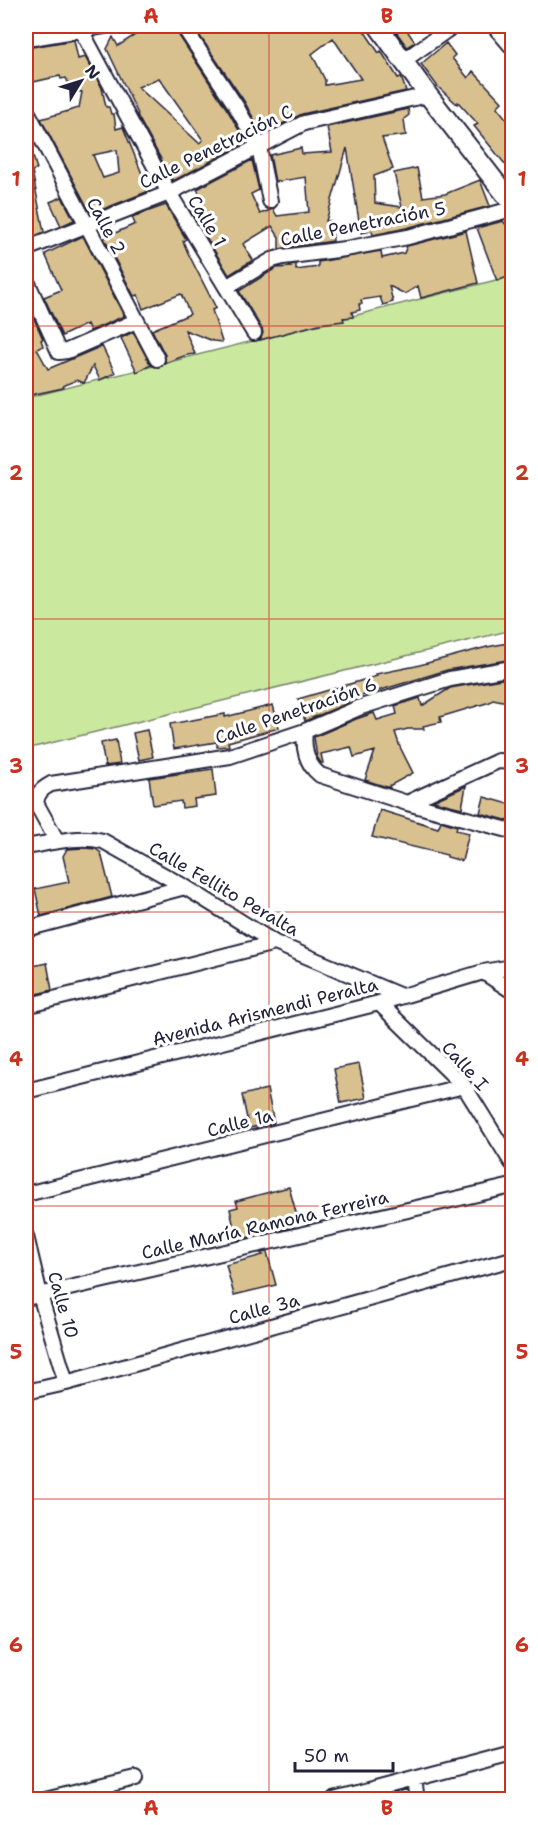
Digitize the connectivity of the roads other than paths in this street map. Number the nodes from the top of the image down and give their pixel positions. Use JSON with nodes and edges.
{"nodes":[{"id":1,"x":104,"y":26,"type":"edge"},
{"id":2,"x":183,"y":26,"type":"edge"},
{"id":3,"x":378,"y":26,"type":"edge"},
{"id":4,"x":453,"y":26,"type":"edge"},
{"id":5,"x":494,"y":26,"type":"edge"},
{"id":6,"x":81,"y":30,"type":"junction"},
{"id":7,"x":26,"y":39,"type":"edge"},
{"id":8,"x":513,"y":47,"type":"edge"},
{"id":9,"x":403,"y":61,"type":"junction"},
{"id":10,"x":428,"y":95,"type":"junction"},
{"id":11,"x":26,"y":109,"type":"edge"},
{"id":12,"x":259,"y":147,"type":"junction"},
{"id":13,"x":169,"y":193,"type":"junction"},
{"id":14,"x":270,"y":201,"type":"dead end"},
{"id":15,"x":513,"y":203,"type":"edge"},
{"id":16,"x":513,"y":208,"type":"edge"},
{"id":17,"x":85,"y":225,"type":"junction"},
{"id":18,"x":26,"y":249,"type":"edge"},
{"id":19,"x":26,"y":279,"type":"edge"},
{"id":20,"x":226,"y":287,"type":"junction"},
{"id":21,"x":136,"y":321,"type":"junction"},
{"id":22,"x":254,"y":333,"type":"dead end"},
{"id":23,"x":157,"y":359,"type":"dead end"},
{"id":24,"x":513,"y":668,"type":"edge"},
{"id":25,"x":305,"y":731,"type":"junction"},
{"id":26,"x":513,"y":762,"type":"edge"},
{"id":27,"x":407,"y":803,"type":"junction"},
{"id":28,"x":513,"y":831,"type":"edge"},
{"id":29,"x":57,"y":841,"type":"junction"},
{"id":30,"x":26,"y":847,"type":"edge"},
{"id":31,"x":185,"y":887,"type":"junction"},
{"id":32,"x":26,"y":929,"type":"edge"},
{"id":33,"x":275,"y":943,"type":"junction"},
{"id":34,"x":513,"y":967,"type":"edge"},
{"id":35,"x":483,"y":972,"type":"junction"},
{"id":36,"x":513,"y":991,"type":"edge"},
{"id":37,"x":401,"y":996,"type":"junction"},
{"id":38,"x":378,"y":1003,"type":"junction"},
{"id":39,"x":26,"y":1006,"type":"edge"},
{"id":40,"x":464,"y":1086,"type":"junction"},
{"id":41,"x":26,"y":1091,"type":"edge"},
{"id":42,"x":513,"y":1162,"type":"edge"},
{"id":43,"x":513,"y":1186,"type":"edge"},
{"id":44,"x":26,"y":1194,"type":"edge"},
{"id":45,"x":26,"y":1236,"type":"edge"},
{"id":46,"x":513,"y":1259,"type":"edge"},
{"id":47,"x":40,"y":1295,"type":"junction"},
{"id":48,"x":26,"y":1298,"type":"edge"},
{"id":49,"x":66,"y":1383,"type":"junction"},
{"id":50,"x":26,"y":1392,"type":"edge"},
{"id":51,"x":513,"y":1753,"type":"edge"},
{"id":52,"x":136,"y":1778,"type":"dead end"},
{"id":53,"x":414,"y":1779,"type":"junction"},
{"id":54,"x":45,"y":1800,"type":"edge"},
{"id":55,"x":334,"y":1800,"type":"edge"},
{"id":56,"x":417,"y":1800,"type":"edge"}],
"edges":[{"from":1,"to":6,"type":"street"},
{"from":2,"to":12,"type":"street"},
{"from":3,"to":9,"type":"street"},
{"from":4,"to":9,"type":"street"},
{"from":5,"to":8,"type":"street"},
{"from":6,"to":7,"type":"street"},
{"from":6,"to":13,"type":"street","name":"Calle 1"},
{"from":9,"to":10,"type":"street"},
{"from":10,"to":12,"type":"street","name":"Calle Penetración C"},
{"from":10,"to":15,"type":"street"},
{"from":11,"to":17,"type":"street","name":"Calle 2"},
{"from":12,"to":13,"type":"street","name":"Calle Penetración C"},
{"from":12,"to":14,"type":"street"},
{"from":13,"to":17,"type":"street","name":"Calle Penetración C"},
{"from":13,"to":20,"type":"street","name":"Calle 1"},
{"from":16,"to":20,"type":"street","name":"Calle Penetración 5"},
{"from":17,"to":18,"type":"street","name":"Calle Penetración C"},
{"from":17,"to":21,"type":"street","name":"Calle 2"},
{"from":19,"to":21,"type":"street"},
{"from":20,"to":22,"type":"street","name":"Calle 1"},
{"from":21,"to":23,"type":"street","name":"Calle 2"},
{"from":24,"to":25,"type":"street","name":"Calle Penetración 6"},
{"from":25,"to":27,"type":"street"},
{"from":25,"to":29,"type":"street","name":"Calle Penetración 6"},
{"from":26,"to":27,"type":"street"},
{"from":27,"to":28,"type":"street"},
{"from":29,"to":30,"type":"street","name":"Calle Fellito Peralta"},
{"from":29,"to":31,"type":"street","name":"Calle Fellito Peralta"},
{"from":31,"to":32,"type":"street"},
{"from":31,"to":33,"type":"street","name":"Calle Fellito Peralta"},
{"from":33,"to":37,"type":"street","name":"Calle Fellito Peralta"},
{"from":33,"to":39,"type":"street"},
{"from":34,"to":35,"type":"street","name":"Avenida Arismendi Peralta"},
{"from":35,"to":36,"type":"street"},
{"from":35,"to":37,"type":"street","name":"Avenida Arismendi Peralta"},
{"from":37,"to":38,"type":"street","name":"Avenida Arismendi Peralta"},
{"from":38,"to":40,"type":"street","name":"Calle I"},
{"from":38,"to":41,"type":"street","name":"Avenida Arismendi Peralta"},
{"from":40,"to":42,"type":"street","name":"Calle I"},
{"from":40,"to":44,"type":"street","name":"Calle 1a"},
{"from":43,"to":47,"type":"street","name":"Calle María Ramona Ferreira"},
{"from":45,"to":47,"type":"street","name":"Calle 10"},
{"from":46,"to":49,"type":"street","name":"Calle 3a"},
{"from":47,"to":48,"type":"street","name":"Calle María Ramona Ferreira"},
{"from":47,"to":49,"type":"street","name":"Calle 10"},
{"from":49,"to":50,"type":"street","name":"Calle 3a"},
{"from":51,"to":53,"type":"street"},
{"from":52,"to":54,"type":"street"},
{"from":53,"to":55,"type":"street"},
{"from":53,"to":56,"type":"street"}]}
